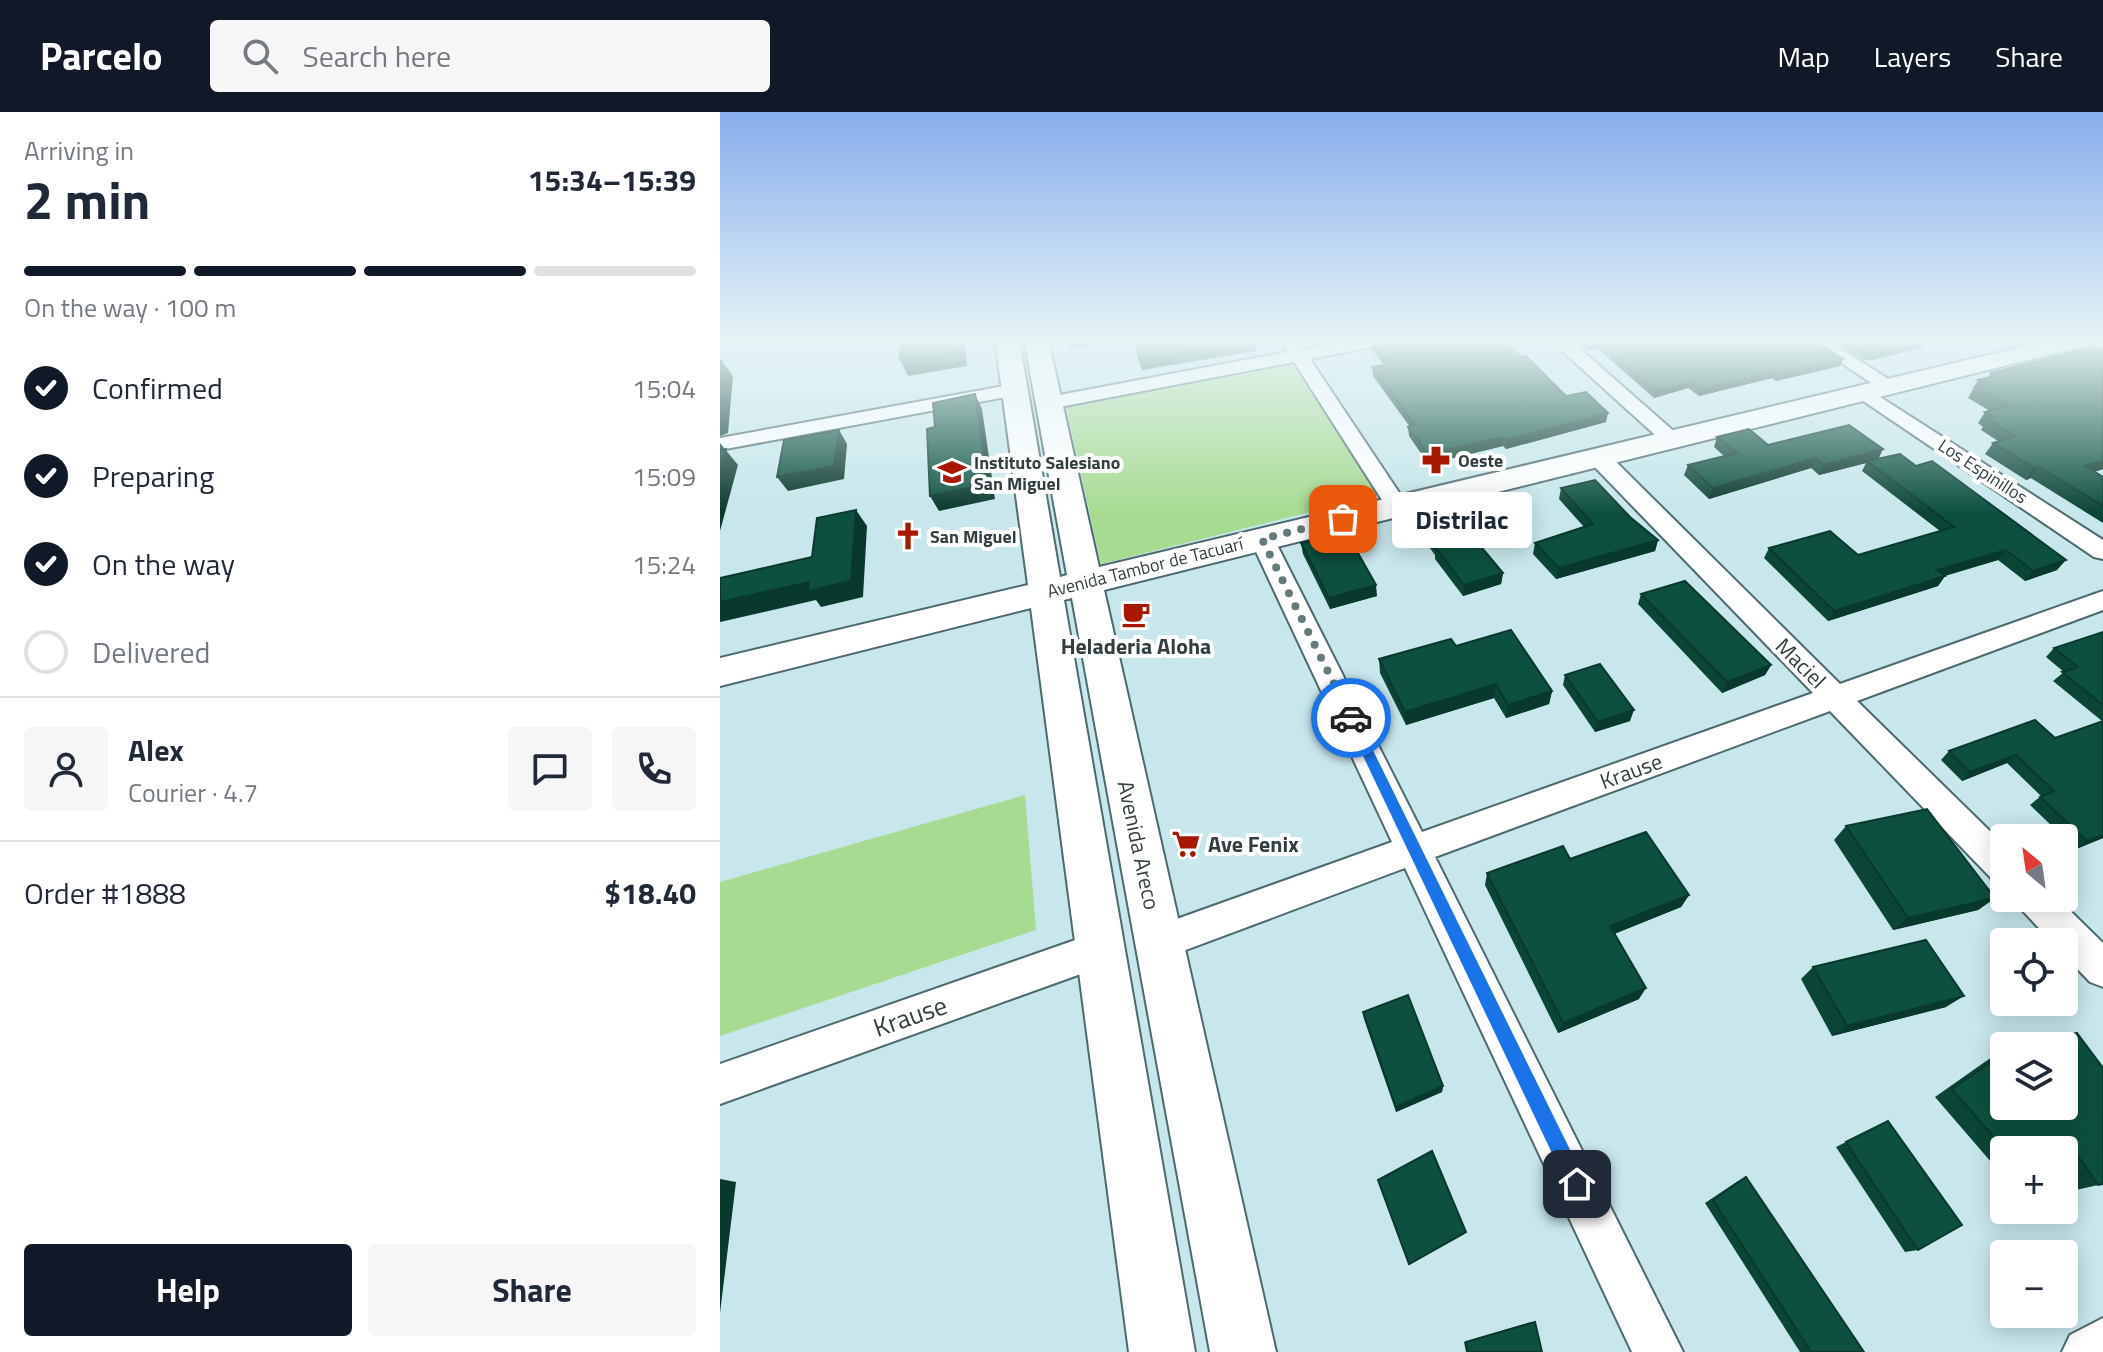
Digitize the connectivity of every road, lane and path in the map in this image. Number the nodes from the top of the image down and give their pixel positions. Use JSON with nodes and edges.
{"nodes":[{"id":1,"x":1032,"y":397,"type":"joint"},
{"id":2,"x":1326,"y":397,"type":"edge"},
{"id":3,"x":1623,"y":397,"type":"edge"},
{"id":4,"x":1844,"y":397,"type":"edge"},
{"id":5,"x":1887,"y":397,"type":"edge"},
{"id":6,"x":1671,"y":439,"type":"junction"},
{"id":7,"x":720,"y":444,"type":"edge"},
{"id":8,"x":1598,"y":457,"type":"junction"},
{"id":9,"x":1397,"y":506,"type":"junction"},
{"id":10,"x":1262,"y":539,"type":"junction"},
{"id":11,"x":2103,"y":551,"type":"edge"},
{"id":12,"x":1066,"y":586,"type":"junction"},
{"id":13,"x":2103,"y":600,"type":"edge"},
{"id":14,"x":720,"y":672,"type":"edge"},
{"id":15,"x":1835,"y":697,"type":"junction"},
{"id":16,"x":1416,"y":849,"type":"junction"},
{"id":17,"x":1990,"y":854,"type":"edge"},
{"id":18,"x":2047,"y":912,"type":"edge"},
{"id":19,"x":1159,"y":942,"type":"junction"},
{"id":20,"x":1101,"y":949,"type":"junction"},
{"id":21,"x":2103,"y":969,"type":"edge"},
{"id":22,"x":720,"y":1084,"type":"edge"},
{"id":23,"x":2103,"y":1342,"type":"edge"},
{"id":24,"x":1162,"y":1352,"type":"edge"},
{"id":25,"x":1243,"y":1352,"type":"edge"},
{"id":26,"x":1658,"y":1352,"type":"edge"},
{"id":27,"x":2087,"y":1352,"type":"edge"}],
"edges":[{"from":1,"to":7,"type":"street"},
{"from":1,"to":12,"type":"main road","name":"Avenida Areco"},
{"from":2,"to":9,"type":"street"},
{"from":3,"to":6,"type":"street"},
{"from":4,"to":6,"type":"main road","name":"Avenida Tambor de Tacuarí"},
{"from":5,"to":11,"type":"street","name":"Los Espinillos"},
{"from":6,"to":8,"type":"main road","name":"Avenida Tambor de Tacuarí"},
{"from":8,"to":9,"type":"main road","name":"Avenida Tambor de Tacuarí"},
{"from":8,"to":15,"type":"street","name":"Maciel"},
{"from":9,"to":10,"type":"main road","name":"Avenida Tambor de Tacuarí"},
{"from":10,"to":12,"type":"main road","name":"Avenida Tambor de Tacuarí"},
{"from":10,"to":16,"type":"street"},
{"from":12,"to":14,"type":"main road","name":"Avenida Tambor de Tacuarí"},
{"from":12,"to":19,"type":"main road","name":"Avenida Areco"},
{"from":12,"to":20,"type":"main road","name":"Avenida Areco"},
{"from":13,"to":15,"type":"street","name":"Krause"},
{"from":15,"to":16,"type":"street","name":"Krause"},
{"from":15,"to":17,"type":"street","name":"Maciel"},
{"from":16,"to":19,"type":"street","name":"Krause"},
{"from":16,"to":26,"type":"street"},
{"from":18,"to":21,"type":"street"},
{"from":19,"to":25,"type":"main road","name":"Avenida Areco"},
{"from":20,"to":22,"type":"street","name":"Krause"},
{"from":20,"to":24,"type":"main road","name":"Avenida Areco"},
{"from":23,"to":27,"type":"street"}]}
